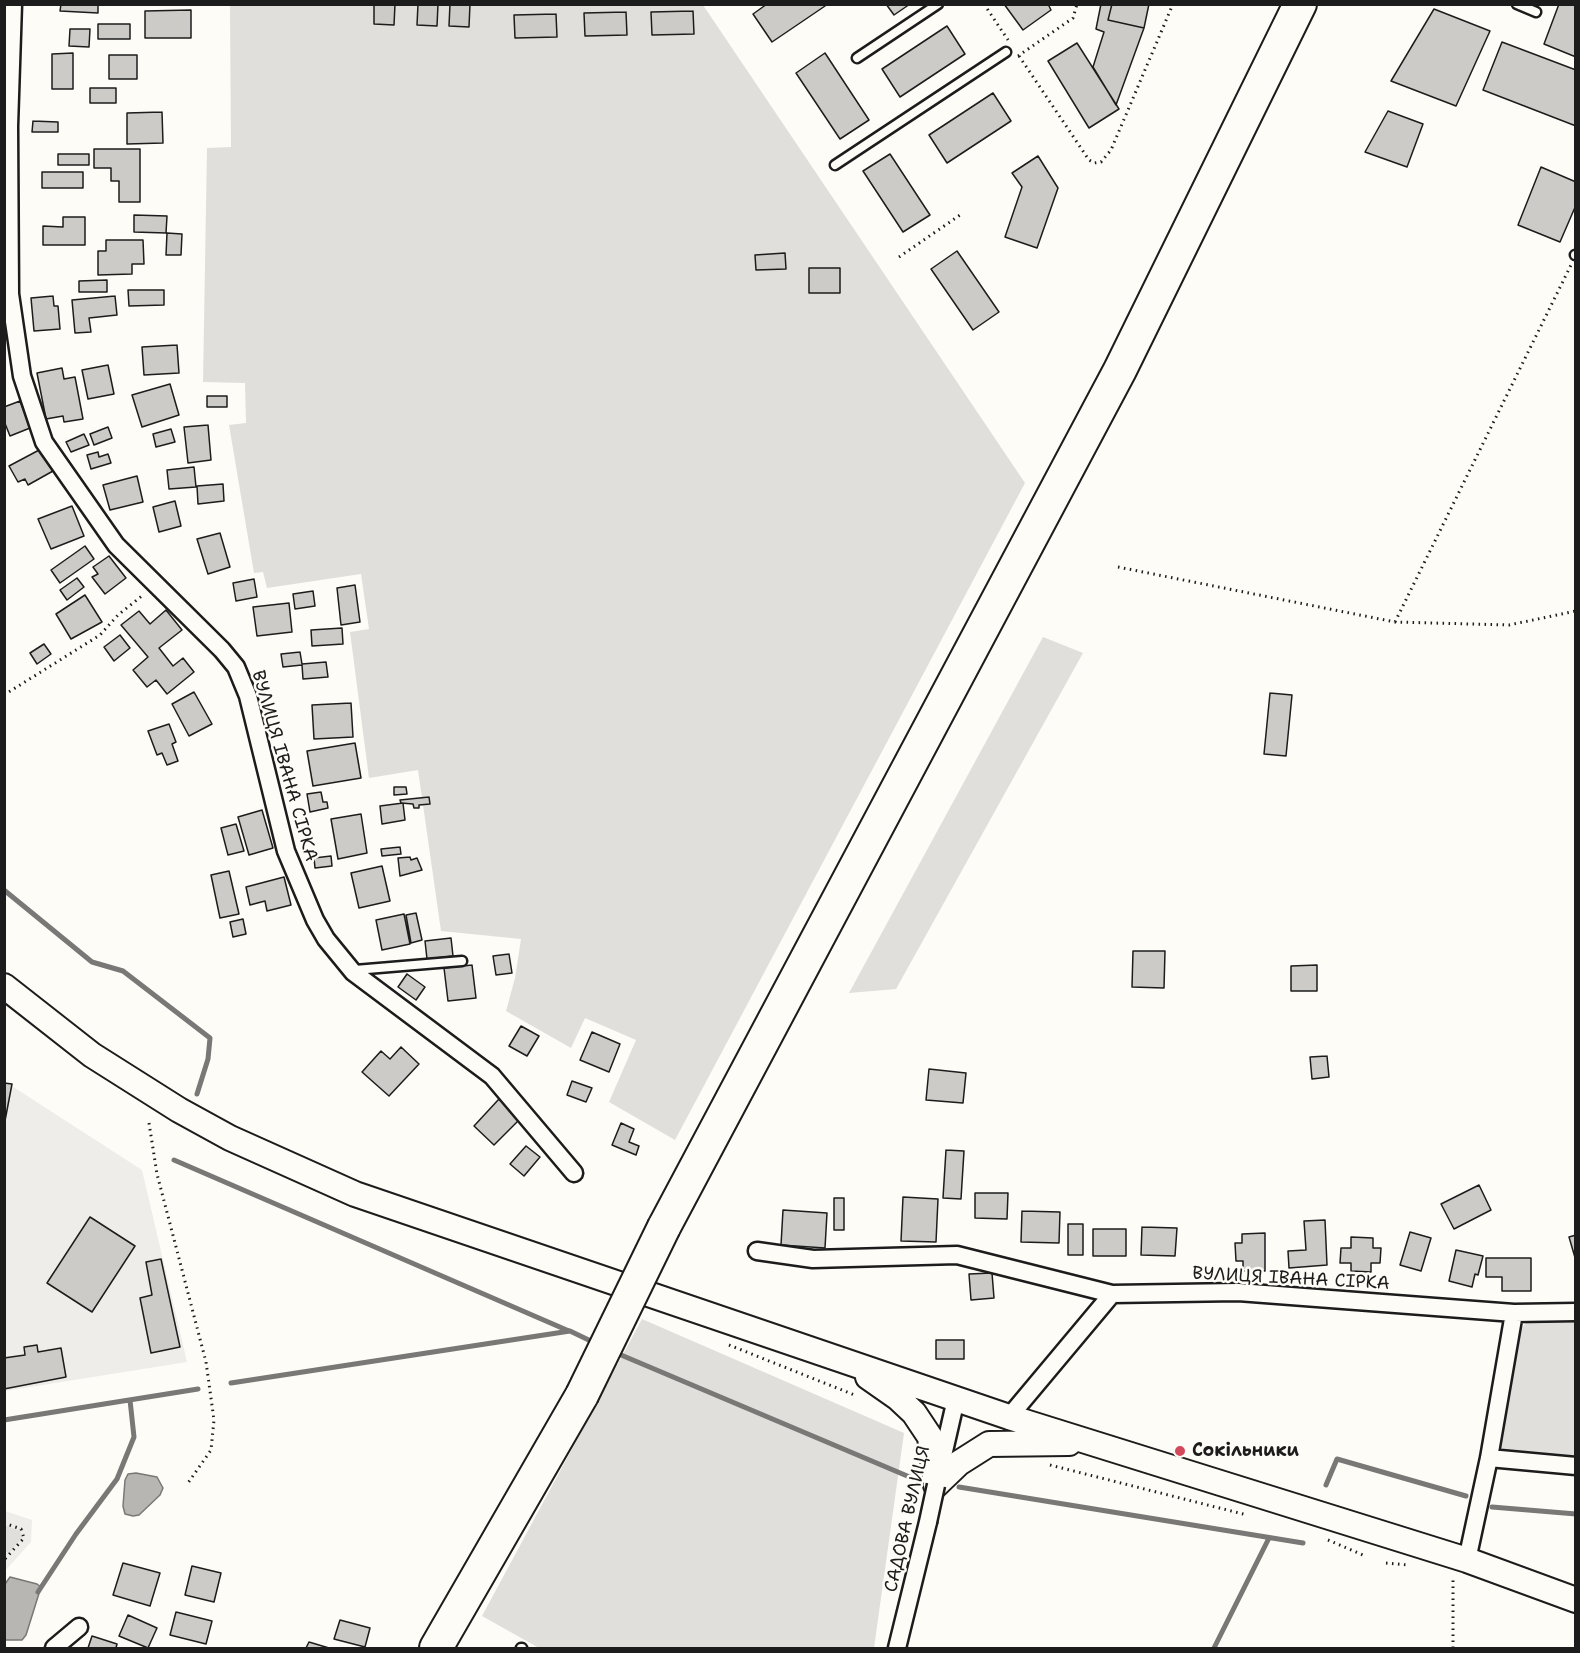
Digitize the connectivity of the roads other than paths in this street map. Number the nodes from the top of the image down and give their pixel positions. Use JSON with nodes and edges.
{"nodes":[{"id":1,"x":13,"y":4,"type":"edge"},
{"id":2,"x":938,"y":4,"type":"edge"},
{"id":3,"x":1300,"y":4,"type":"edge"},
{"id":4,"x":1324,"y":4,"type":"edge"},
{"id":5,"x":1517,"y":4,"type":"edge"},
{"id":6,"x":1536,"y":12,"type":"dead end"},
{"id":7,"x":1006,"y":52,"type":"dead end"},
{"id":8,"x":857,"y":58,"type":"dead end"},
{"id":9,"x":835,"y":165,"type":"dead end"},
{"id":10,"x":1207,"y":197,"type":"junction"},
{"id":11,"x":462,"y":961,"type":"dead end"},
{"id":12,"x":351,"y":970,"type":"junction"},
{"id":13,"x":4,"y":986,"type":"edge"},
{"id":14,"x":574,"y":1173,"type":"dead end"},
{"id":15,"x":757,"y":1251,"type":"dead end"},
{"id":16,"x":1112,"y":1294,"type":"junction"},
{"id":17,"x":1575,"y":1312,"type":"edge"},
{"id":18,"x":1514,"y":1313,"type":"junction"},
{"id":19,"x":838,"y":1358,"type":"junction"},
{"id":20,"x":956,"y":1399,"type":"junction"},
{"id":21,"x":1009,"y":1417,"type":"junction"},
{"id":22,"x":1091,"y":1444,"type":"junction"},
{"id":23,"x":1489,"y":1458,"type":"junction"},
{"id":24,"x":1575,"y":1466,"type":"edge"},
{"id":25,"x":936,"y":1485,"type":"junction"},
{"id":26,"x":1460,"y":1564,"type":"junction"},
{"id":27,"x":1575,"y":1600,"type":"edge"},
{"id":28,"x":79,"y":1627,"type":"dead end"},
{"id":29,"x":54,"y":1648,"type":"edge"},
{"id":30,"x":436,"y":1648,"type":"edge"},
{"id":31,"x":897,"y":1648,"type":"edge"}],
"edges":[{"from":1,"to":12,"type":"street","name":"ВУЛИЦЯ ІВАНА СІРКА"},
{"from":2,"to":8,"type":"lane"},
{"from":3,"to":10,"type":"highway"},
{"from":4,"to":10,"type":"highway"},
{"from":5,"to":6,"type":"lane"},
{"from":7,"to":9,"type":"lane"},
{"from":10,"to":30,"type":"highway","bridge":true},
{"from":11,"to":12,"type":"lane"},
{"from":12,"to":14,"type":"street","name":"ВУЛИЦЯ ІВАНА СІРКА"},
{"from":13,"to":19,"type":"main road"},
{"from":15,"to":16,"type":"street","name":"ВУЛИЦЯ ІВАНА СІРКА"},
{"from":16,"to":18,"type":"street","name":"ВУЛИЦЯ ІВАНА СІРКА"},
{"from":16,"to":21,"type":"street"},
{"from":17,"to":18,"type":"street","name":"ВУЛИЦЯ ІВАНА СІРКА"},
{"from":18,"to":23,"type":"street"},
{"from":19,"to":20,"type":"main road"},
{"from":19,"to":25,"type":"main road"},
{"from":20,"to":21,"type":"main road"},
{"from":20,"to":25,"type":"street","name":"САДОВА ВУЛИЦЯ"},
{"from":21,"to":22,"type":"main road"},
{"from":22,"to":25,"type":"main road"},
{"from":22,"to":26,"type":"main road"},
{"from":23,"to":24,"type":"street"},
{"from":23,"to":26,"type":"street"},
{"from":25,"to":31,"type":"street","name":"САДОВА ВУЛИЦЯ","bridge":true},
{"from":26,"to":27,"type":"main road"},
{"from":28,"to":29,"type":"street"}]}
